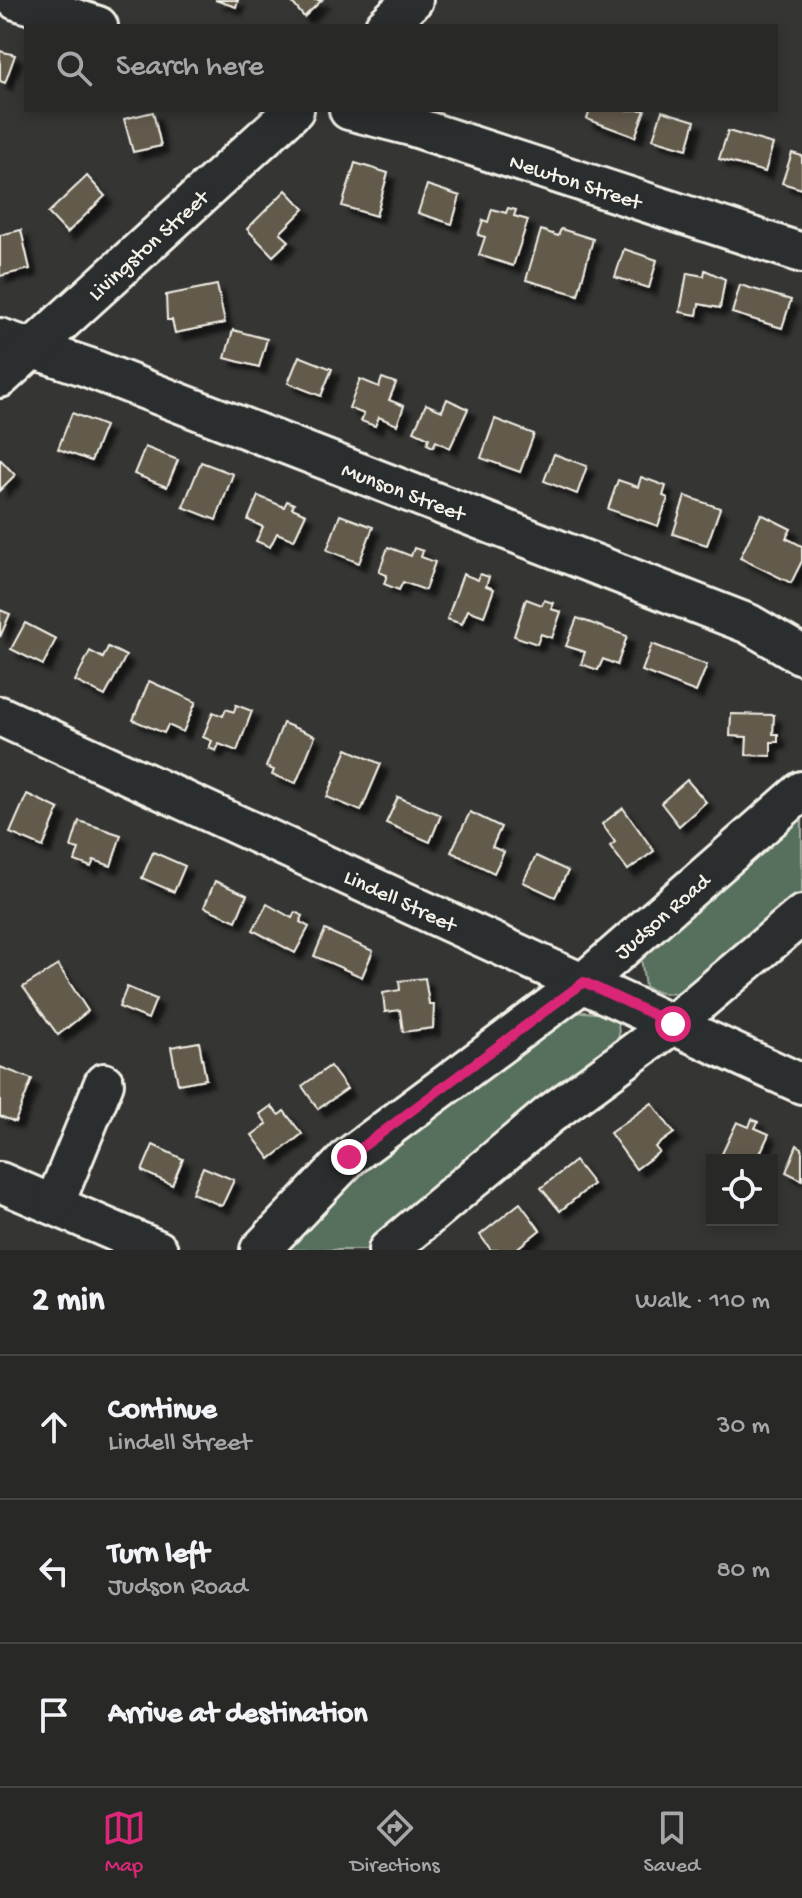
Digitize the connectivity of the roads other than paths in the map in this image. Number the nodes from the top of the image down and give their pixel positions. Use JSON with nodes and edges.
{"nodes":[{"id":1,"x":16,"y":0,"type":"edge"},
{"id":2,"x":413,"y":0,"type":"edge"},
{"id":3,"x":92,"y":24,"type":"edge"},
{"id":4,"x":387,"y":24,"type":"edge"},
{"id":5,"x":292,"y":112,"type":"edge"},
{"id":6,"x":357,"y":112,"type":"edge"},
{"id":7,"x":802,"y":253,"type":"edge"},
{"id":8,"x":15,"y":344,"type":"edge"},
{"id":9,"x":0,"y":378,"type":"edge"},
{"id":10,"x":802,"y":655,"type":"edge"},
{"id":11,"x":0,"y":716,"type":"edge"},
{"id":12,"x":802,"y":791,"type":"edge"},
{"id":13,"x":802,"y":915,"type":"edge"},
{"id":14,"x":584,"y":982,"type":"junction"},
{"id":15,"x":673,"y":1024,"type":"junction"},
{"id":16,"x":104,"y":1083,"type":"dead end"},
{"id":17,"x":802,"y":1084,"type":"edge"},
{"id":18,"x":0,"y":1182,"type":"edge"},
{"id":19,"x":54,"y":1205,"type":"junction"},
{"id":20,"x":158,"y":1250,"type":"edge"},
{"id":21,"x":260,"y":1250,"type":"edge"},
{"id":22,"x":388,"y":1250,"type":"edge"}],
"edges":[{"from":1,"to":3,"type":"street"},
{"from":2,"to":4,"type":"street"},
{"from":5,"to":8,"type":"street","name":"Livingston Street"},
{"from":6,"to":7,"type":"street","name":"Newton Street"},
{"from":8,"to":9,"type":"street","name":"Livingston Street"},
{"from":8,"to":10,"type":"street","name":"Munson Street"},
{"from":11,"to":14,"type":"street","name":"Lindell Street"},
{"from":12,"to":14,"type":"street","name":"Judson Road"},
{"from":13,"to":15,"type":"street"},
{"from":14,"to":15,"type":"street","name":"Lindell Street"},
{"from":14,"to":21,"type":"street","name":"Judson Road"},
{"from":15,"to":17,"type":"street","name":"Lindell Street"},
{"from":15,"to":22,"type":"street"},
{"from":16,"to":19,"type":"street"},
{"from":18,"to":19,"type":"street"},
{"from":19,"to":20,"type":"street"}]}
